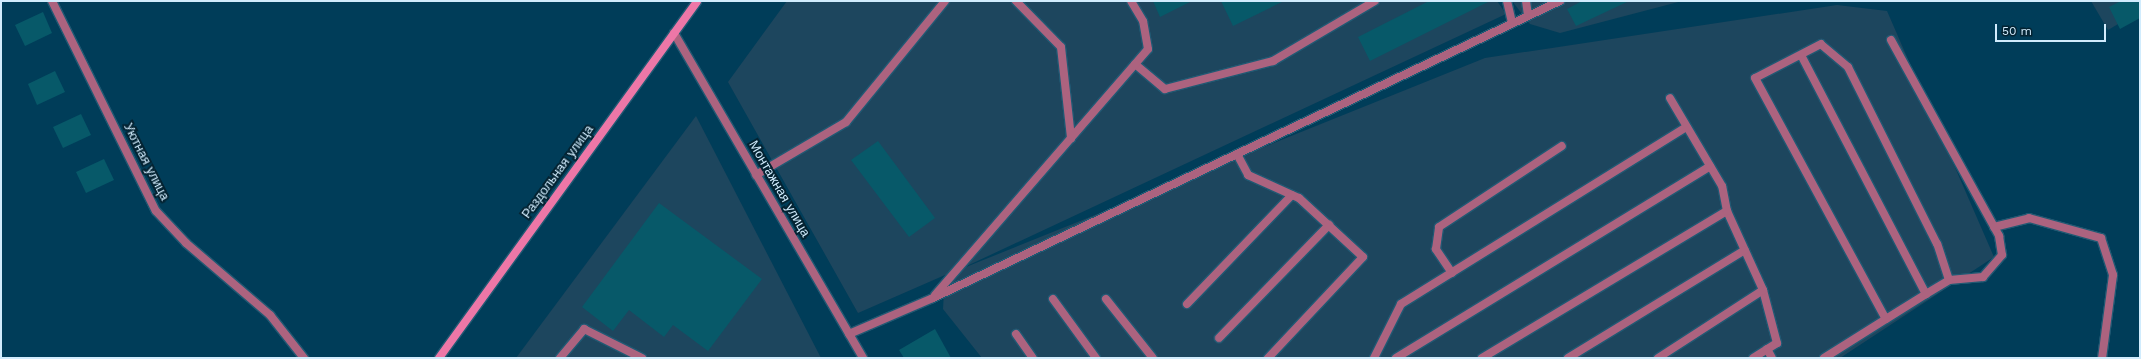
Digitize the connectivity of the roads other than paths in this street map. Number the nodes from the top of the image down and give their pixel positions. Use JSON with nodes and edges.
{"nodes":[{"id":1,"x":52,"y":1,"type":"edge"},
{"id":2,"x":697,"y":1,"type":"edge"},
{"id":3,"x":945,"y":1,"type":"edge"},
{"id":4,"x":1016,"y":1,"type":"edge"},
{"id":5,"x":1131,"y":1,"type":"edge"},
{"id":6,"x":1375,"y":1,"type":"edge"},
{"id":7,"x":1507,"y":1,"type":"edge"},
{"id":8,"x":1526,"y":1,"type":"edge"},
{"id":9,"x":1560,"y":1,"type":"edge"},
{"id":10,"x":1528,"y":15,"type":"junction"},
{"id":11,"x":1512,"y":23,"type":"junction"},
{"id":12,"x":674,"y":33,"type":"junction"},
{"id":13,"x":1891,"y":40,"type":"dead end"},
{"id":14,"x":1801,"y":55,"type":"junction"},
{"id":15,"x":1135,"y":64,"type":"junction"},
{"id":16,"x":1670,"y":98,"type":"dead end"},
{"id":17,"x":1687,"y":127,"type":"junction"},
{"id":18,"x":1071,"y":138,"type":"junction"},
{"id":19,"x":1562,"y":146,"type":"dead end"},
{"id":20,"x":1237,"y":154,"type":"junction"},
{"id":21,"x":1710,"y":166,"type":"junction"},
{"id":22,"x":756,"y":175,"type":"junction"},
{"id":23,"x":1292,"y":195,"type":"junction"},
{"id":24,"x":1728,"y":211,"type":"junction"},
{"id":25,"x":1329,"y":226,"type":"junction"},
{"id":26,"x":1994,"y":227,"type":"junction"},
{"id":27,"x":1745,"y":250,"type":"junction"},
{"id":28,"x":1452,"y":273,"type":"junction"},
{"id":29,"x":1949,"y":280,"type":"junction"},
{"id":30,"x":1763,"y":290,"type":"junction"},
{"id":31,"x":1926,"y":294,"type":"junction"},
{"id":32,"x":933,"y":298,"type":"junction"},
{"id":33,"x":1053,"y":299,"type":"dead end"},
{"id":34,"x":1106,"y":299,"type":"dead end"},
{"id":35,"x":1187,"y":304,"type":"dead end"},
{"id":36,"x":1886,"y":319,"type":"junction"},
{"id":37,"x":849,"y":334,"type":"junction"},
{"id":38,"x":1016,"y":334,"type":"dead end"},
{"id":39,"x":1219,"y":338,"type":"dead end"},
{"id":40,"x":1767,"y":349,"type":"junction"},
{"id":41,"x":304,"y":358,"type":"edge"},
{"id":42,"x":439,"y":358,"type":"edge"},
{"id":43,"x":560,"y":358,"type":"edge"},
{"id":44,"x":642,"y":358,"type":"edge"},
{"id":45,"x":863,"y":358,"type":"edge"},
{"id":46,"x":1033,"y":358,"type":"edge"},
{"id":47,"x":1096,"y":358,"type":"edge"},
{"id":48,"x":1153,"y":358,"type":"edge"},
{"id":49,"x":1268,"y":358,"type":"edge"},
{"id":50,"x":1374,"y":358,"type":"edge"},
{"id":51,"x":1396,"y":358,"type":"edge"},
{"id":52,"x":1482,"y":358,"type":"edge"},
{"id":53,"x":1568,"y":358,"type":"edge"},
{"id":54,"x":1658,"y":358,"type":"edge"},
{"id":55,"x":1753,"y":358,"type":"edge"},
{"id":56,"x":1772,"y":358,"type":"edge"},
{"id":57,"x":1824,"y":358,"type":"edge"},
{"id":58,"x":2102,"y":358,"type":"edge"}],
"edges":[{"from":1,"to":41,"type":"street","name":"Уютная улица"},
{"from":2,"to":12,"type":"main road","name":"Раздольная улица"},
{"from":3,"to":22,"type":"street"},
{"from":4,"to":18,"type":"street"},
{"from":5,"to":15,"type":"street"},
{"from":6,"to":15,"type":"street"},
{"from":7,"to":11,"type":"street"},
{"from":8,"to":10,"type":"street"},
{"from":9,"to":10,"type":"street"},
{"from":10,"to":11,"type":"street"},
{"from":11,"to":20,"type":"street"},
{"from":12,"to":22,"type":"street","name":"Монтажная улица"},
{"from":12,"to":42,"type":"main road","name":"Раздольная улица"},
{"from":13,"to":26,"type":"street"},
{"from":14,"to":29,"type":"street"},
{"from":14,"to":31,"type":"street"},
{"from":14,"to":36,"type":"street"},
{"from":15,"to":18,"type":"street"},
{"from":16,"to":17,"type":"street"},
{"from":17,"to":21,"type":"street"},
{"from":17,"to":28,"type":"street"},
{"from":18,"to":32,"type":"street"},
{"from":19,"to":28,"type":"street"},
{"from":20,"to":23,"type":"street"},
{"from":20,"to":32,"type":"street"},
{"from":21,"to":24,"type":"street"},
{"from":21,"to":51,"type":"street"},
{"from":22,"to":37,"type":"street","name":"Монтажная улица"},
{"from":23,"to":25,"type":"street"},
{"from":23,"to":35,"type":"street"},
{"from":24,"to":27,"type":"street"},
{"from":24,"to":52,"type":"street"},
{"from":25,"to":39,"type":"street"},
{"from":25,"to":49,"type":"street"},
{"from":26,"to":29,"type":"street"},
{"from":26,"to":58,"type":"street"},
{"from":27,"to":30,"type":"street"},
{"from":27,"to":53,"type":"street"},
{"from":28,"to":50,"type":"street"},
{"from":29,"to":31,"type":"street"},
{"from":30,"to":40,"type":"street"},
{"from":30,"to":54,"type":"street"},
{"from":31,"to":36,"type":"street"},
{"from":32,"to":37,"type":"street"},
{"from":33,"to":47,"type":"street"},
{"from":34,"to":48,"type":"street"},
{"from":36,"to":57,"type":"street"},
{"from":37,"to":45,"type":"street","name":"Монтажная улица"},
{"from":38,"to":46,"type":"street"},
{"from":40,"to":55,"type":"street"},
{"from":40,"to":56,"type":"street"},
{"from":43,"to":44,"type":"street"}]}
